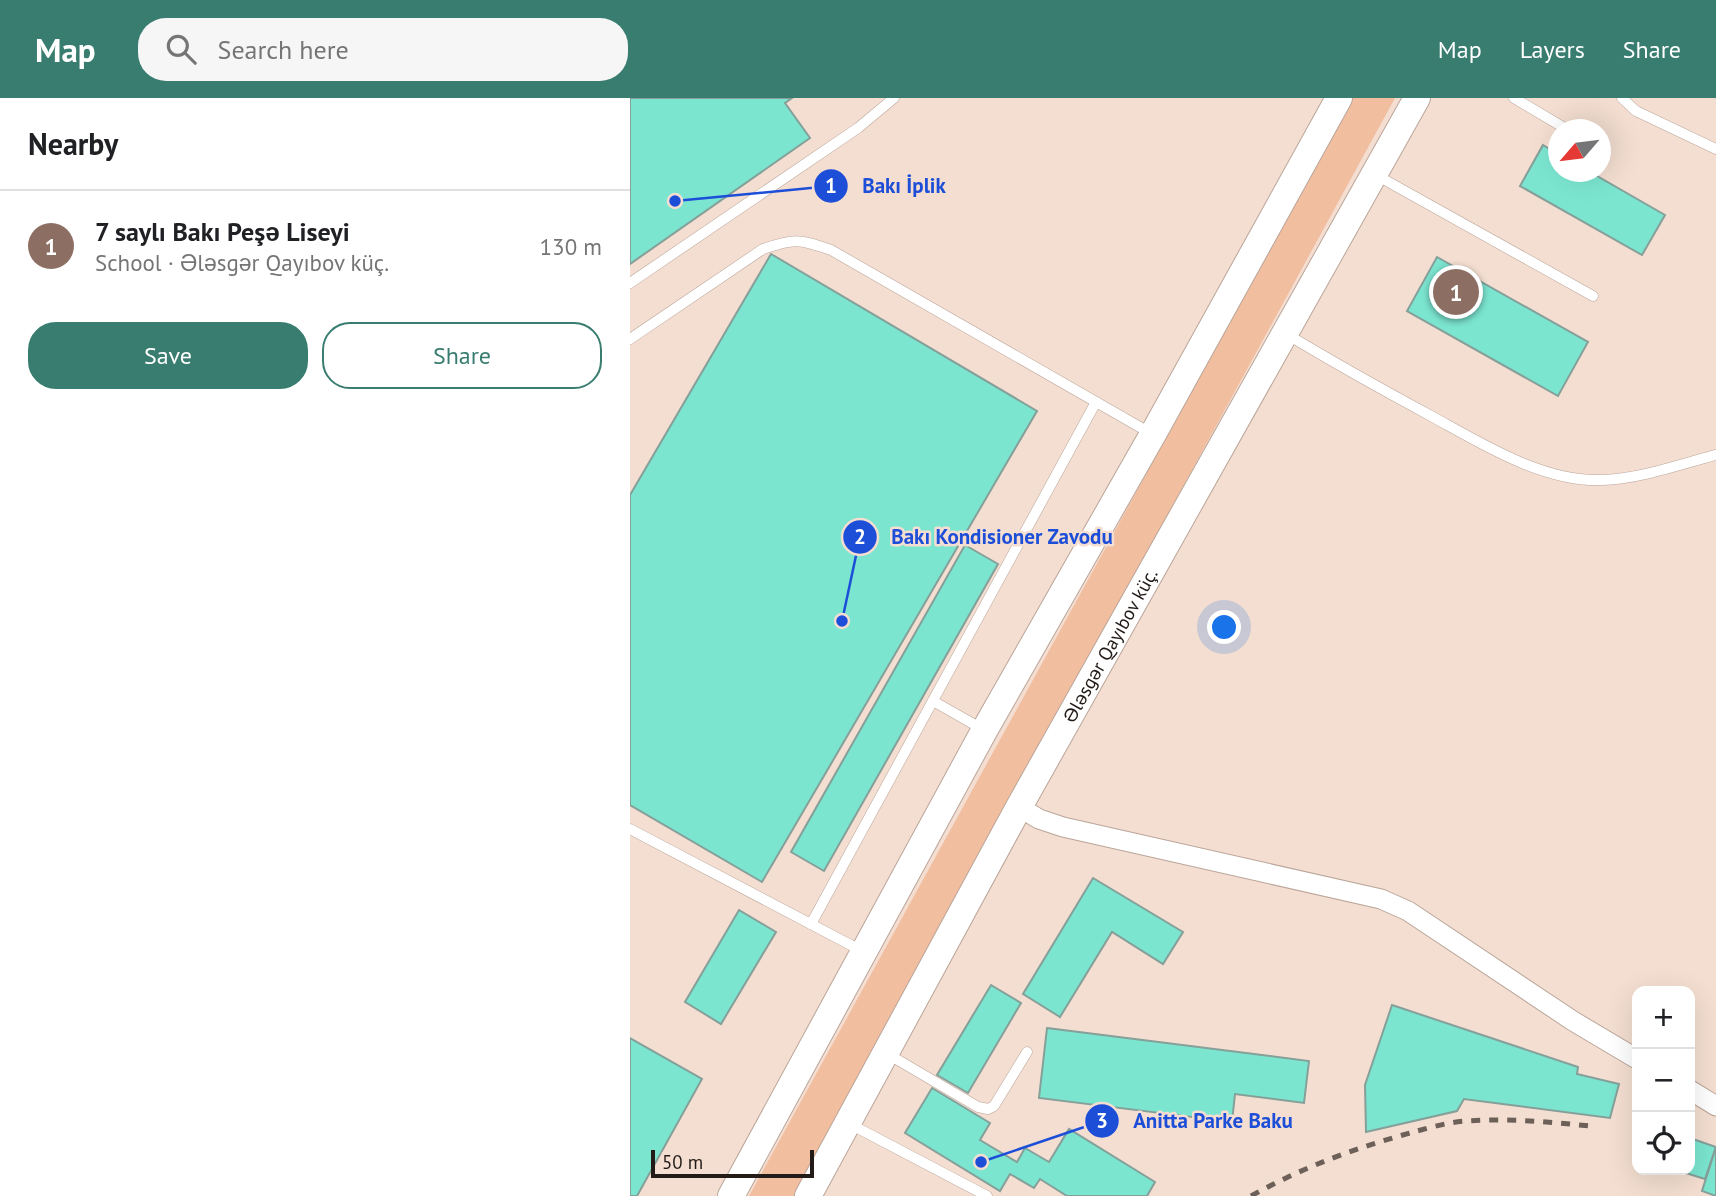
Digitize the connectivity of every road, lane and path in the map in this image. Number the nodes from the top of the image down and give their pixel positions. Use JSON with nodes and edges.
{"nodes":[{"id":1,"x":894,"y":98,"type":"edge"},
{"id":2,"x":1339,"y":98,"type":"edge"},
{"id":3,"x":1417,"y":98,"type":"edge"},
{"id":4,"x":1514,"y":98,"type":"edge"},
{"id":5,"x":1622,"y":98,"type":"edge"},
{"id":6,"x":1549,"y":119,"type":"edge"},
{"id":7,"x":1716,"y":149,"type":"edge"},
{"id":8,"x":1375,"y":175,"type":"junction"},
{"id":9,"x":630,"y":283,"type":"edge"},
{"id":10,"x":1592,"y":296,"type":"dead end"},
{"id":11,"x":1285,"y":332,"type":"junction"},
{"id":12,"x":630,"y":339,"type":"edge"},
{"id":13,"x":1096,"y":402,"type":"junction"},
{"id":14,"x":1153,"y":434,"type":"junction"},
{"id":15,"x":1715,"y":455,"type":"edge"},
{"id":16,"x":933,"y":701,"type":"junction"},
{"id":17,"x":984,"y":731,"type":"junction"},
{"id":18,"x":1019,"y":807,"type":"junction"},
{"id":19,"x":630,"y":829,"type":"edge"},
{"id":20,"x":811,"y":924,"type":"junction"},
{"id":21,"x":864,"y":953,"type":"junction"},
{"id":22,"x":1027,"y":1052,"type":"dead end"},
{"id":23,"x":886,"y":1053,"type":"junction"},
{"id":24,"x":1632,"y":1056,"type":"edge"},
{"id":25,"x":1695,"y":1093,"type":"edge"},
{"id":26,"x":1716,"y":1106,"type":"edge"},
{"id":27,"x":848,"y":1123,"type":"junction"},
{"id":28,"x":731,"y":1196,"type":"edge"},
{"id":29,"x":808,"y":1196,"type":"edge"},
{"id":30,"x":987,"y":1196,"type":"edge"}],
"edges":[{"from":1,"to":9,"type":"lane"},
{"from":2,"to":14,"type":"main road"},
{"from":3,"to":8,"type":"main road","name":"Ələsgər Qayıbov küç."},
{"from":4,"to":6,"type":"lane"},
{"from":5,"to":7,"type":"lane"},
{"from":8,"to":10,"type":"lane"},
{"from":8,"to":11,"type":"main road","name":"Ələsgər Qayıbov küç."},
{"from":11,"to":15,"type":"lane"},
{"from":11,"to":18,"type":"main road","name":"Ələsgər Qayıbov küç."},
{"from":12,"to":13,"type":"lane"},
{"from":13,"to":14,"type":"lane"},
{"from":13,"to":16,"type":"lane"},
{"from":14,"to":17,"type":"main road"},
{"from":16,"to":17,"type":"lane"},
{"from":16,"to":20,"type":"lane"},
{"from":17,"to":21,"type":"main road"},
{"from":18,"to":23,"type":"main road","name":"Ələsgər Qayıbov küç."},
{"from":18,"to":24,"type":"street"},
{"from":19,"to":20,"type":"lane"},
{"from":20,"to":21,"type":"lane"},
{"from":21,"to":28,"type":"main road"},
{"from":22,"to":23,"type":"lane"},
{"from":23,"to":27,"type":"main road","name":"Ələsgər Qayıbov küç."},
{"from":25,"to":26,"type":"street"},
{"from":27,"to":29,"type":"main road","name":"Ələsgər Qayıbov küç."},
{"from":27,"to":30,"type":"lane"}]}
